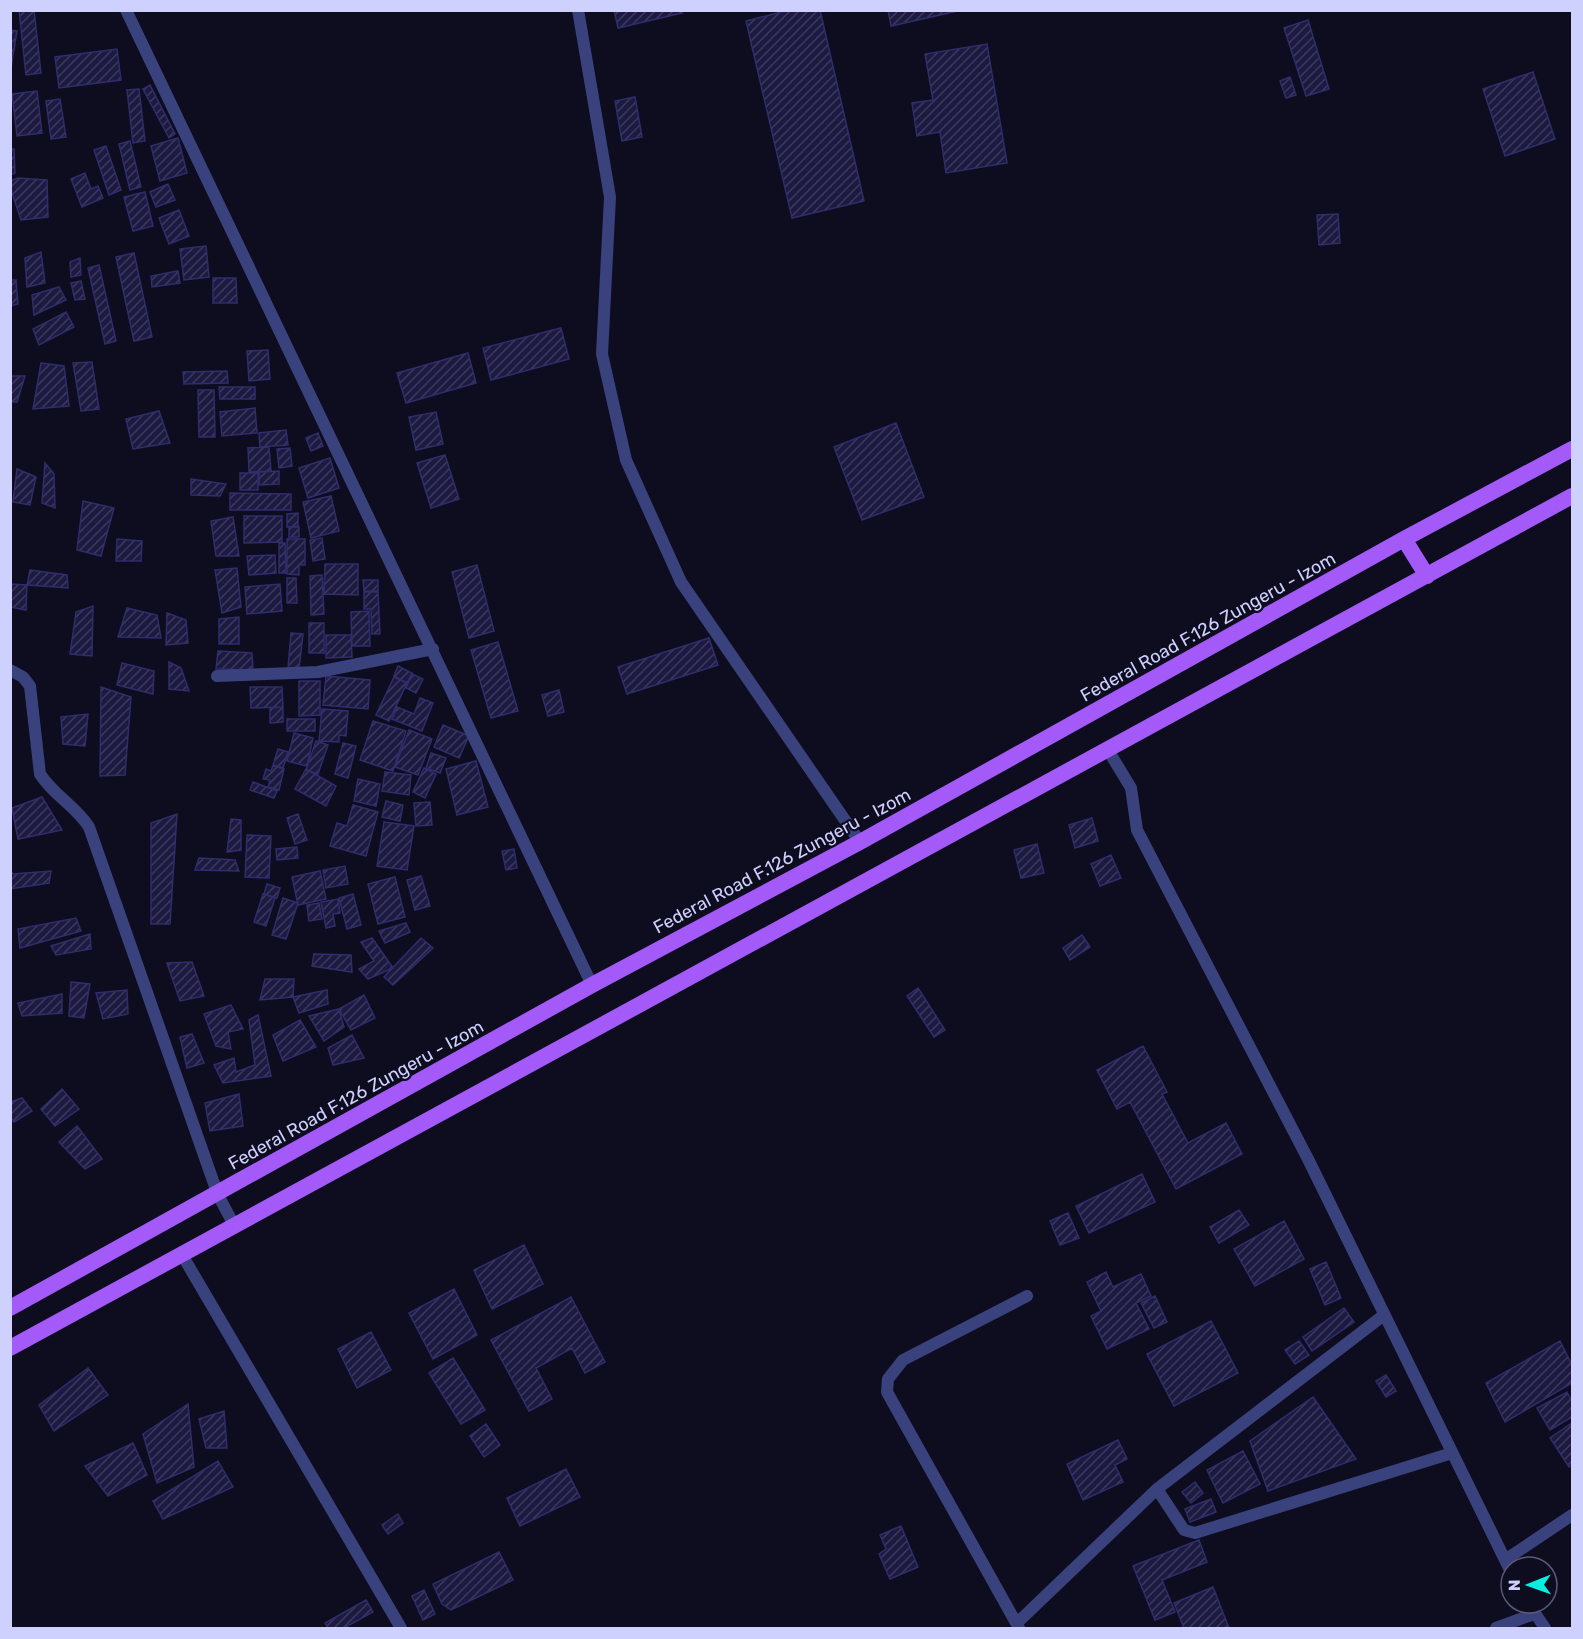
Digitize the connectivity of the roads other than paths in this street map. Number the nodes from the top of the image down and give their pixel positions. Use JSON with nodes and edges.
{"nodes":[{"id":1,"x":126,"y":10,"type":"edge"},
{"id":2,"x":578,"y":10,"type":"edge"},
{"id":3,"x":1572,"y":449,"type":"edge"},
{"id":4,"x":1572,"y":496,"type":"edge"},
{"id":5,"x":1404,"y":539,"type":"junction"},
{"id":6,"x":1427,"y":576,"type":"junction"},
{"id":7,"x":433,"y":649,"type":"junction"},
{"id":8,"x":10,"y":670,"type":"edge"},
{"id":9,"x":217,"y":676,"type":"dead end"},
{"id":10,"x":1108,"y":750,"type":"junction"},
{"id":11,"x":860,"y":842,"type":"junction"},
{"id":12,"x":592,"y":985,"type":"junction"},
{"id":13,"x":218,"y":1195,"type":"junction"},
{"id":14,"x":234,"y":1225,"type":"junction"},
{"id":15,"x":181,"y":1253,"type":"junction"},
{"id":16,"x":1027,"y":1296,"type":"dead end"},
{"id":17,"x":10,"y":1308,"type":"edge"},
{"id":18,"x":1384,"y":1315,"type":"junction"},
{"id":19,"x":10,"y":1348,"type":"edge"},
{"id":20,"x":1452,"y":1452,"type":"junction"},
{"id":21,"x":1157,"y":1489,"type":"junction"},
{"id":22,"x":1572,"y":1515,"type":"edge"},
{"id":23,"x":1502,"y":1555,"type":"edge"},
{"id":24,"x":1512,"y":1555,"type":"edge"},
{"id":25,"x":1520,"y":1615,"type":"edge"},
{"id":26,"x":1535,"y":1615,"type":"edge"},
{"id":27,"x":1018,"y":1626,"type":"edge"},
{"id":28,"x":401,"y":1629,"type":"edge"},
{"id":29,"x":1496,"y":1629,"type":"edge"},
{"id":30,"x":1545,"y":1629,"type":"edge"}],
"edges":[{"from":1,"to":7,"type":"street"},
{"from":2,"to":11,"type":"street"},
{"from":3,"to":5,"type":"main road","name":"Federal Road F.126 Zungeru - Izom"},
{"from":4,"to":6,"type":"main road"},
{"from":5,"to":6,"type":"main road"},
{"from":5,"to":11,"type":"main road","name":"Federal Road F.126 Zungeru - Izom"},
{"from":6,"to":10,"type":"main road"},
{"from":7,"to":9,"type":"street"},
{"from":7,"to":12,"type":"street"},
{"from":8,"to":13,"type":"street"},
{"from":10,"to":14,"type":"main road"},
{"from":10,"to":18,"type":"street"},
{"from":11,"to":12,"type":"main road","name":"Federal Road F.126 Zungeru - Izom"},
{"from":12,"to":13,"type":"main road","name":"Federal Road F.126 Zungeru - Izom"},
{"from":13,"to":14,"type":"street"},
{"from":13,"to":17,"type":"main road","name":"Federal Road F.126 Zungeru - Izom"},
{"from":14,"to":15,"type":"main road"},
{"from":15,"to":19,"type":"main road"},
{"from":15,"to":28,"type":"street"},
{"from":16,"to":27,"type":"street"},
{"from":18,"to":20,"type":"street"},
{"from":18,"to":21,"type":"street"},
{"from":20,"to":21,"type":"street"},
{"from":20,"to":23,"type":"street"},
{"from":21,"to":27,"type":"street"},
{"from":22,"to":24,"type":"street"},
{"from":25,"to":29,"type":"street"},
{"from":26,"to":30,"type":"street"}]}
